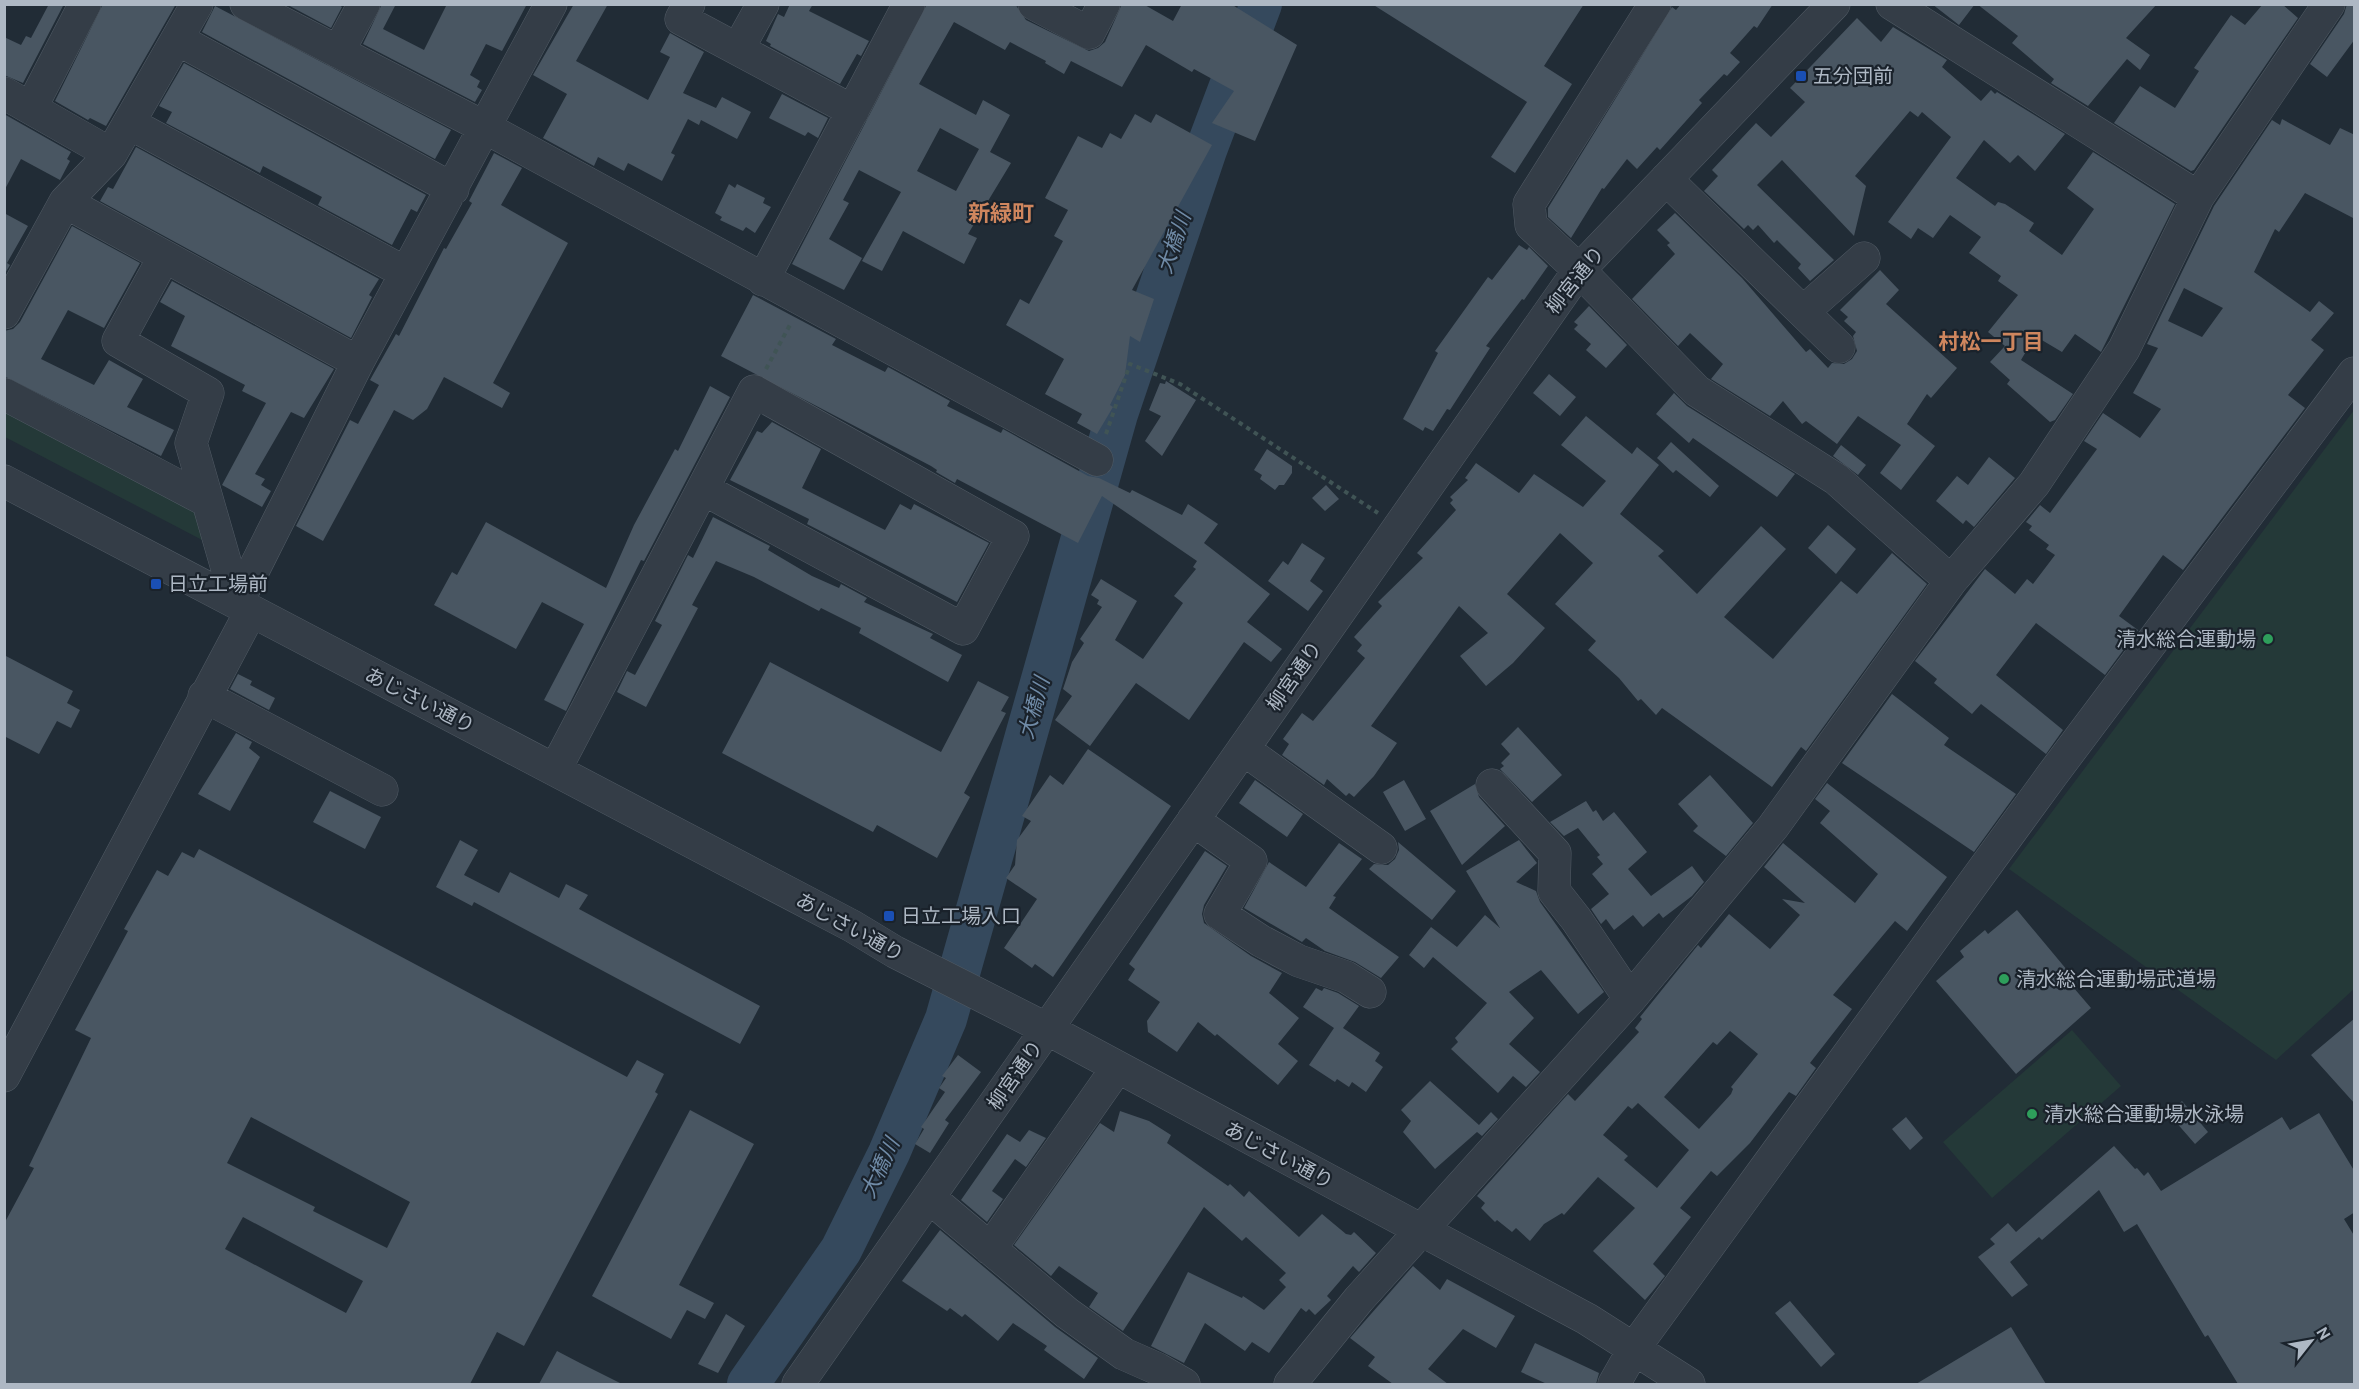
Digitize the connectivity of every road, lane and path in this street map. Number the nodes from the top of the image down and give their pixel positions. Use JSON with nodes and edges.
{"nodes":[{"id":1,"x":86,"y":4,"type":"edge"},
{"id":2,"x":197,"y":4,"type":"edge"},
{"id":3,"x":246,"y":4,"type":"edge"},
{"id":4,"x":364,"y":4,"type":"edge"},
{"id":5,"x":551,"y":4,"type":"edge"},
{"id":6,"x":689,"y":4,"type":"edge"},
{"id":7,"x":763,"y":4,"type":"edge"},
{"id":8,"x":909,"y":4,"type":"edge"},
{"id":9,"x":1034,"y":4,"type":"edge"},
{"id":10,"x":1104,"y":4,"type":"edge"},
{"id":11,"x":1655,"y":4,"type":"edge"},
{"id":12,"x":1834,"y":4,"type":"edge"},
{"id":13,"x":1892,"y":4,"type":"edge"},
{"id":14,"x":2329,"y":4,"type":"edge"},
{"id":15,"x":177,"y":39,"type":"junction"},
{"id":16,"x":738,"y":49,"type":"junction"},
{"id":17,"x":338,"y":52,"type":"junction"},
{"id":18,"x":18,"y":101,"type":"edge"},
{"id":19,"x":853,"y":111,"type":"junction"},
{"id":20,"x":129,"y":123,"type":"junction"},
{"id":21,"x":486,"y":128,"type":"junction"},
{"id":22,"x":111,"y":154,"type":"junction"},
{"id":23,"x":1666,"y":179,"type":"junction"},
{"id":24,"x":453,"y":189,"type":"junction"},
{"id":25,"x":2198,"y":197,"type":"junction"},
{"id":26,"x":65,"y":202,"type":"junction"},
{"id":27,"x":164,"y":257,"type":"junction"},
{"id":28,"x":1864,"y":258,"type":"dead end"},
{"id":29,"x":1579,"y":270,"type":"junction"},
{"id":30,"x":406,"y":273,"type":"junction"},
{"id":31,"x":764,"y":280,"type":"junction"},
{"id":32,"x":802,"y":301,"type":"junction"},
{"id":33,"x":1803,"y":312,"type":"junction"},
{"id":34,"x":4,"y":313,"type":"edge"},
{"id":35,"x":1839,"y":347,"type":"dead end"},
{"id":36,"x":358,"y":362,"type":"junction"},
{"id":37,"x":2355,"y":373,"type":"edge"},
{"id":38,"x":754,"y":391,"type":"junction"},
{"id":39,"x":4,"y":394,"type":"edge"},
{"id":40,"x":1097,"y":460,"type":"joint"},
{"id":41,"x":4,"y":481,"type":"edge"},
{"id":42,"x":703,"y":489,"type":"junction"},
{"id":43,"x":207,"y":501,"type":"junction"},
{"id":44,"x":1399,"y":526,"type":"junction"},
{"id":45,"x":1951,"y":581,"type":"junction"},
{"id":46,"x":244,"y":607,"type":"junction"},
{"id":47,"x":204,"y":696,"type":"junction"},
{"id":48,"x":1243,"y":749,"type":"junction"},
{"id":49,"x":555,"y":770,"type":"junction"},
{"id":50,"x":1492,"y":785,"type":"dead end"},
{"id":51,"x":382,"y":790,"type":"dead end"},
{"id":52,"x":1193,"y":820,"type":"junction"},
{"id":53,"x":1381,"y":848,"type":"dead end"},
{"id":54,"x":1370,"y":992,"type":"dead end"},
{"id":55,"x":1630,"y":999,"type":"junction"},
{"id":56,"x":1047,"y":1029,"type":"junction"},
{"id":57,"x":1117,"y":1068,"type":"junction"},
{"id":58,"x":4,"y":1076,"type":"edge"},
{"id":59,"x":930,"y":1198,"type":"junction"},
{"id":60,"x":1421,"y":1232,"type":"junction"},
{"id":61,"x":990,"y":1249,"type":"junction"},
{"id":62,"x":1635,"y":1347,"type":"junction"},
{"id":63,"x":798,"y":1384,"type":"edge"},
{"id":64,"x":1184,"y":1384,"type":"edge"},
{"id":65,"x":1290,"y":1384,"type":"edge"},
{"id":66,"x":1614,"y":1384,"type":"edge"},
{"id":67,"x":1689,"y":1384,"type":"edge"}],
"edges":[{"from":1,"to":18,"type":"street"},
{"from":2,"to":15,"type":"street"},
{"from":3,"to":17,"type":"street"},
{"from":4,"to":17,"type":"street"},
{"from":5,"to":21,"type":"street"},
{"from":6,"to":16,"type":"street"},
{"from":7,"to":16,"type":"street"},
{"from":8,"to":19,"type":"street"},
{"from":9,"to":10,"type":"street"},
{"from":11,"to":29,"type":"street"},
{"from":12,"to":23,"type":"street","name":"柳宮通り"},
{"from":13,"to":25,"type":"street"},
{"from":14,"to":25,"type":"street"},
{"from":15,"to":20,"type":"street"},
{"from":15,"to":24,"type":"street"},
{"from":16,"to":19,"type":"street"},
{"from":17,"to":21,"type":"street"},
{"from":18,"to":22,"type":"street"},
{"from":19,"to":31,"type":"street"},
{"from":20,"to":22,"type":"street"},
{"from":20,"to":30,"type":"street"},
{"from":21,"to":24,"type":"street"},
{"from":21,"to":31,"type":"street"},
{"from":22,"to":26,"type":"street"},
{"from":23,"to":29,"type":"street","name":"柳宮通り"},
{"from":23,"to":33,"type":"street"},
{"from":24,"to":30,"type":"street"},
{"from":25,"to":45,"type":"street"},
{"from":26,"to":27,"type":"street"},
{"from":26,"to":34,"type":"street"},
{"from":27,"to":36,"type":"street"},
{"from":27,"to":43,"type":"street"},
{"from":28,"to":33,"type":"street"},
{"from":29,"to":44,"type":"street","name":"柳宮通り"},
{"from":29,"to":45,"type":"street"},
{"from":30,"to":36,"type":"street"},
{"from":31,"to":32,"type":"street"},
{"from":32,"to":38,"type":"path"},
{"from":32,"to":40,"type":"street"},
{"from":33,"to":35,"type":"street"},
{"from":36,"to":46,"type":"street"},
{"from":37,"to":62,"type":"street"},
{"from":38,"to":42,"type":"street"},
{"from":38,"to":42,"type":"street"},
{"from":39,"to":43,"type":"street"},
{"from":40,"to":44,"type":"path"},
{"from":41,"to":46,"type":"street","name":"あじさい通り"},
{"from":42,"to":49,"type":"street"},
{"from":43,"to":46,"type":"street"},
{"from":44,"to":48,"type":"street","name":"柳宮通り"},
{"from":45,"to":55,"type":"street"},
{"from":46,"to":47,"type":"street"},
{"from":46,"to":49,"type":"street","name":"あじさい通り"},
{"from":47,"to":51,"type":"street"},
{"from":47,"to":58,"type":"street"},
{"from":48,"to":52,"type":"street","name":"柳宮通り"},
{"from":48,"to":53,"type":"street"},
{"from":49,"to":56,"type":"street","name":"あじさい通り"},
{"from":50,"to":55,"type":"street"},
{"from":52,"to":54,"type":"street"},
{"from":52,"to":56,"type":"street","name":"柳宮通り"},
{"from":55,"to":60,"type":"street"},
{"from":56,"to":57,"type":"street","name":"あじさい通り"},
{"from":56,"to":59,"type":"street","name":"柳宮通り"},
{"from":57,"to":60,"type":"street","name":"あじさい通り"},
{"from":57,"to":61,"type":"street"},
{"from":59,"to":61,"type":"street"},
{"from":59,"to":63,"type":"street","name":"柳宮通り"},
{"from":60,"to":62,"type":"street","name":"あじさい通り"},
{"from":60,"to":65,"type":"street"},
{"from":61,"to":64,"type":"street"},
{"from":62,"to":66,"type":"street"},
{"from":62,"to":67,"type":"street","name":"あじさい通り"}]}
